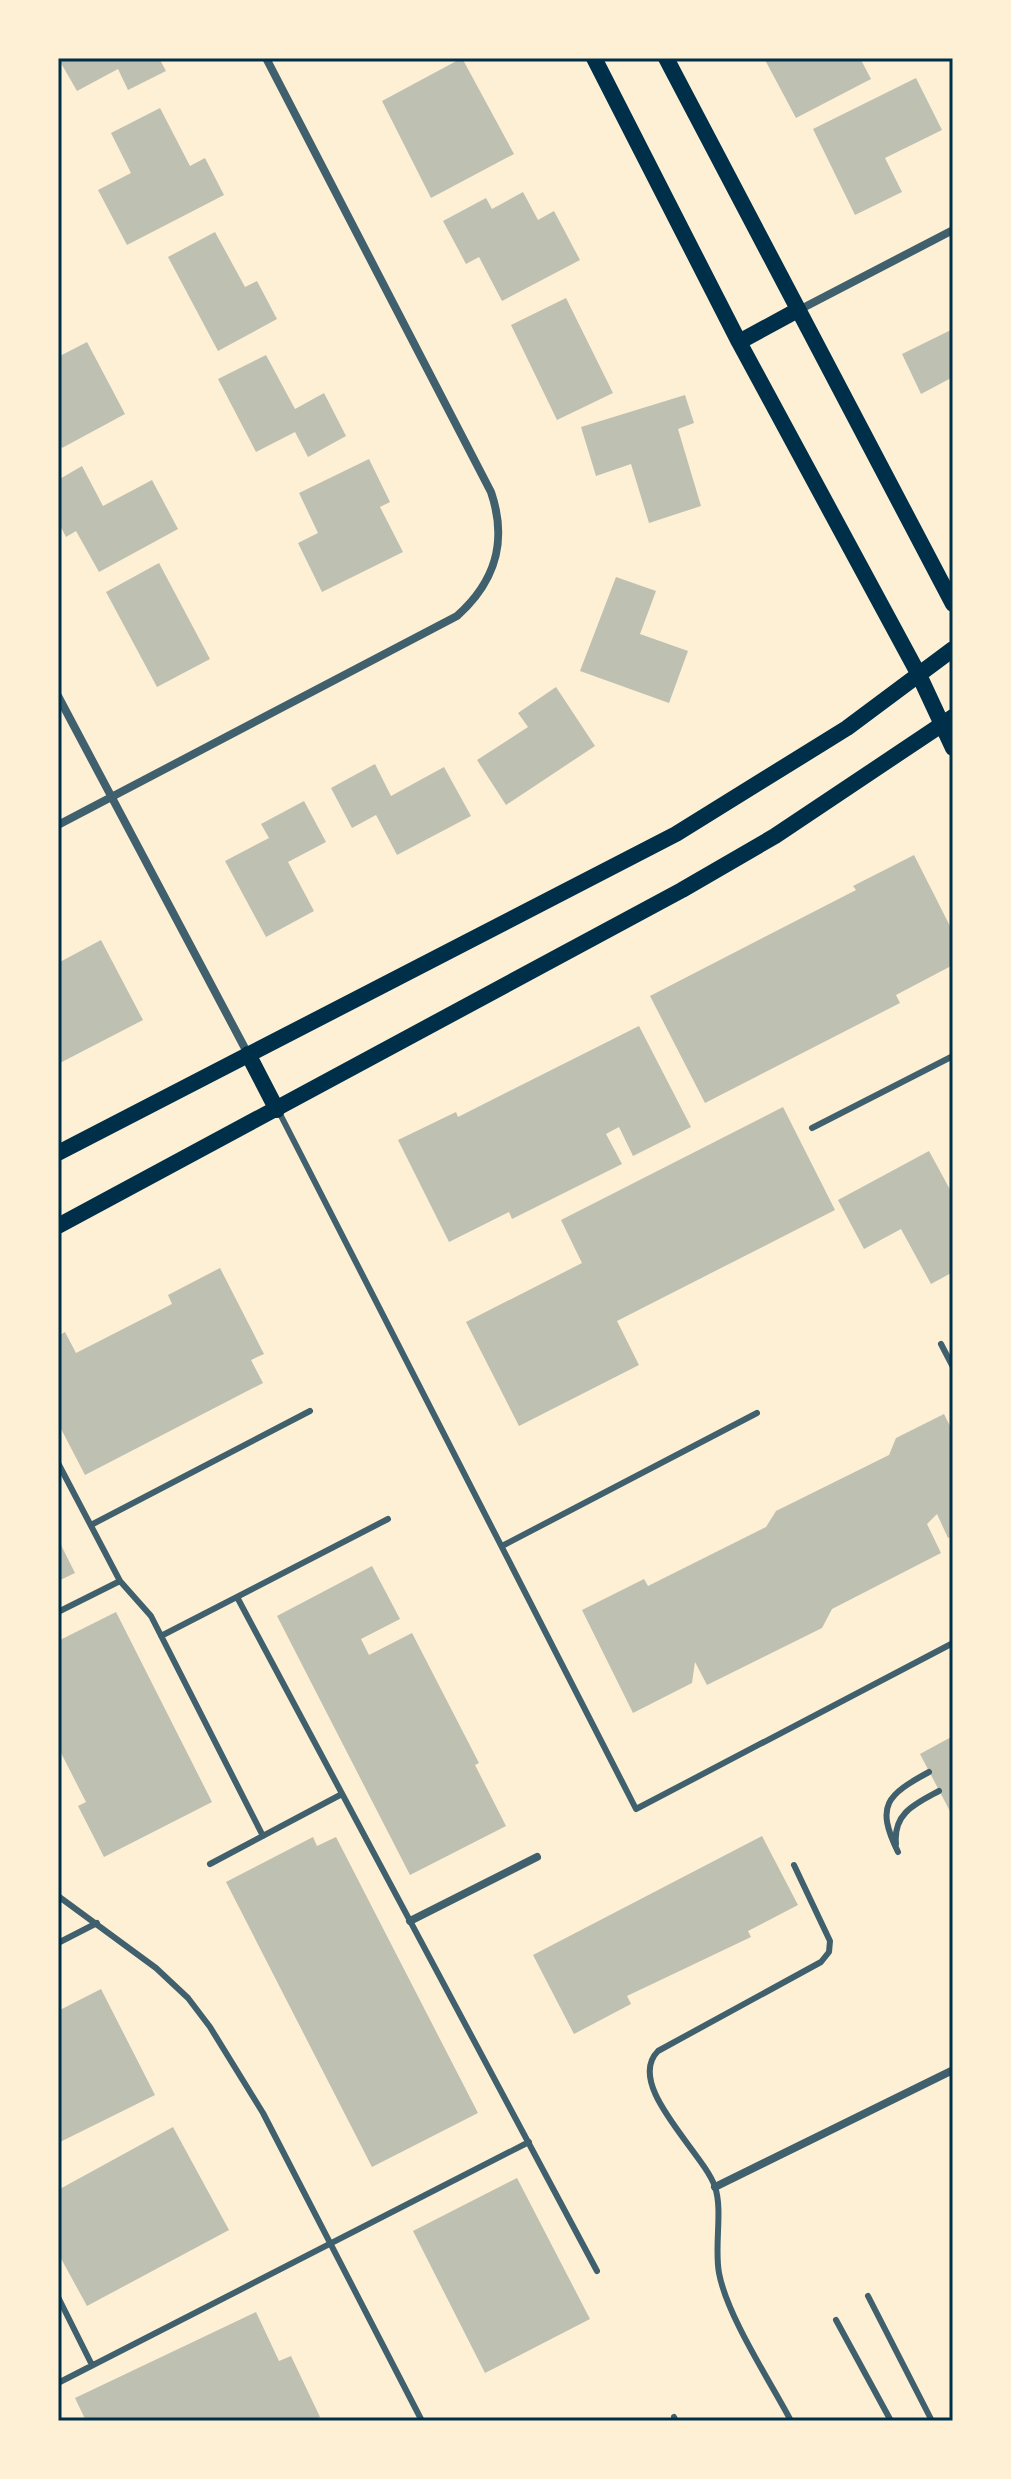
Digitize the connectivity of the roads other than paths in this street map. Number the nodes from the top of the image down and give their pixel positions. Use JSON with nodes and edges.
{"nodes":[{"id":1,"x":266,"y":58,"type":"edge"},
{"id":2,"x":594,"y":58,"type":"edge"},
{"id":3,"x":666,"y":58,"type":"edge"},
{"id":4,"x":953,"y":230,"type":"edge"},
{"id":5,"x":796,"y":311,"type":"junction"},
{"id":6,"x":739,"y":342,"type":"junction"},
{"id":7,"x":953,"y":604,"type":"edge"},
{"id":8,"x":953,"y":649,"type":"edge"},
{"id":9,"x":919,"y":675,"type":"junction"},
{"id":10,"x":58,"y":696,"type":"edge"},
{"id":11,"x":948,"y":721,"type":"edge"},
{"id":12,"x":953,"y":748,"type":"edge"},
{"id":13,"x":112,"y":797,"type":"junction"},
{"id":14,"x":58,"y":825,"type":"edge"},
{"id":15,"x":248,"y":1054,"type":"junction"},
{"id":16,"x":952,"y":1059,"type":"edge"},
{"id":17,"x":277,"y":1110,"type":"junction"},
{"id":18,"x":812,"y":1128,"type":"dead end"},
{"id":19,"x":58,"y":1153,"type":"edge"},
{"id":20,"x":58,"y":1226,"type":"edge"},
{"id":21,"x":941,"y":1344,"type":"dead end"},
{"id":22,"x":953,"y":1367,"type":"edge"},
{"id":23,"x":310,"y":1411,"type":"dead end"},
{"id":24,"x":757,"y":1413,"type":"dead end"},
{"id":25,"x":58,"y":1463,"type":"edge"},
{"id":26,"x":388,"y":1519,"type":"dead end"},
{"id":27,"x":91,"y":1525,"type":"junction"},
{"id":28,"x":502,"y":1546,"type":"junction"},
{"id":29,"x":120,"y":1581,"type":"junction"},
{"id":30,"x":237,"y":1597,"type":"junction"},
{"id":31,"x":58,"y":1612,"type":"edge"},
{"id":32,"x":161,"y":1636,"type":"junction"},
{"id":33,"x":953,"y":1643,"type":"edge"},
{"id":34,"x":929,"y":1772,"type":"dead end"},
{"id":35,"x":939,"y":1791,"type":"dead end"},
{"id":36,"x":342,"y":1794,"type":"junction"},
{"id":37,"x":263,"y":1836,"type":"junction"},
{"id":38,"x":537,"y":1857,"type":"dead end"},
{"id":39,"x":210,"y":1864,"type":"dead end"},
{"id":40,"x":794,"y":1865,"type":"dead end"},
{"id":41,"x":58,"y":1896,"type":"edge"},
{"id":42,"x":410,"y":1921,"type":"junction"},
{"id":43,"x":97,"y":1923,"type":"junction"},
{"id":44,"x":58,"y":1943,"type":"edge"},
{"id":45,"x":953,"y":2070,"type":"edge"},
{"id":46,"x":529,"y":2142,"type":"junction"},
{"id":47,"x":715,"y":2187,"type":"junction"},
{"id":48,"x":330,"y":2243,"type":"junction"},
{"id":49,"x":597,"y":2271,"type":"dead end"},
{"id":50,"x":868,"y":2296,"type":"dead end"},
{"id":51,"x":58,"y":2297,"type":"edge"},
{"id":52,"x":836,"y":2320,"type":"dead end"},
{"id":53,"x":92,"y":2365,"type":"junction"},
{"id":54,"x":58,"y":2383,"type":"edge"},
{"id":55,"x":422,"y":2421,"type":"edge"},
{"id":56,"x":791,"y":2421,"type":"edge"},
{"id":57,"x":891,"y":2421,"type":"edge"},
{"id":58,"x":932,"y":2421,"type":"edge"}],
"edges":[{"from":1,"to":13,"type":"street"},
{"from":2,"to":6,"type":"main road"},
{"from":3,"to":5,"type":"main road"},
{"from":4,"to":5,"type":"street"},
{"from":5,"to":6,"type":"main road"},
{"from":5,"to":7,"type":"main road"},
{"from":6,"to":9,"type":"main road"},
{"from":8,"to":9,"type":"main road"},
{"from":9,"to":11,"type":"main road"},
{"from":9,"to":15,"type":"main road"},
{"from":10,"to":13,"type":"street"},
{"from":11,"to":12,"type":"main road"},
{"from":11,"to":17,"type":"main road"},
{"from":13,"to":14,"type":"street"},
{"from":13,"to":15,"type":"street"},
{"from":15,"to":17,"type":"main road"},
{"from":15,"to":19,"type":"main road"},
{"from":16,"to":18,"type":"lane"},
{"from":17,"to":20,"type":"main road"},
{"from":17,"to":28,"type":"lane"},
{"from":21,"to":22,"type":"lane"},
{"from":23,"to":27,"type":"lane"},
{"from":24,"to":28,"type":"lane"},
{"from":25,"to":27,"type":"lane"},
{"from":26,"to":30,"type":"lane"},
{"from":27,"to":29,"type":"lane"},
{"from":28,"to":33,"type":"lane"},
{"from":29,"to":31,"type":"lane"},
{"from":29,"to":32,"type":"lane"},
{"from":30,"to":32,"type":"lane"},
{"from":30,"to":36,"type":"lane"},
{"from":32,"to":37,"type":"lane"},
{"from":34,"to":35,"type":"lane"},
{"from":36,"to":37,"type":"lane"},
{"from":36,"to":42,"type":"lane"},
{"from":37,"to":39,"type":"lane"},
{"from":38,"to":42,"type":"street"},
{"from":40,"to":47,"type":"lane"},
{"from":41,"to":43,"type":"lane"},
{"from":42,"to":46,"type":"lane"},
{"from":43,"to":44,"type":"lane"},
{"from":43,"to":48,"type":"lane"},
{"from":45,"to":47,"type":"street"},
{"from":46,"to":48,"type":"lane"},
{"from":46,"to":49,"type":"lane"},
{"from":47,"to":56,"type":"lane"},
{"from":48,"to":53,"type":"lane"},
{"from":48,"to":55,"type":"lane"},
{"from":50,"to":58,"type":"lane"},
{"from":51,"to":53,"type":"lane"},
{"from":52,"to":57,"type":"lane"},
{"from":53,"to":54,"type":"lane"}]}
